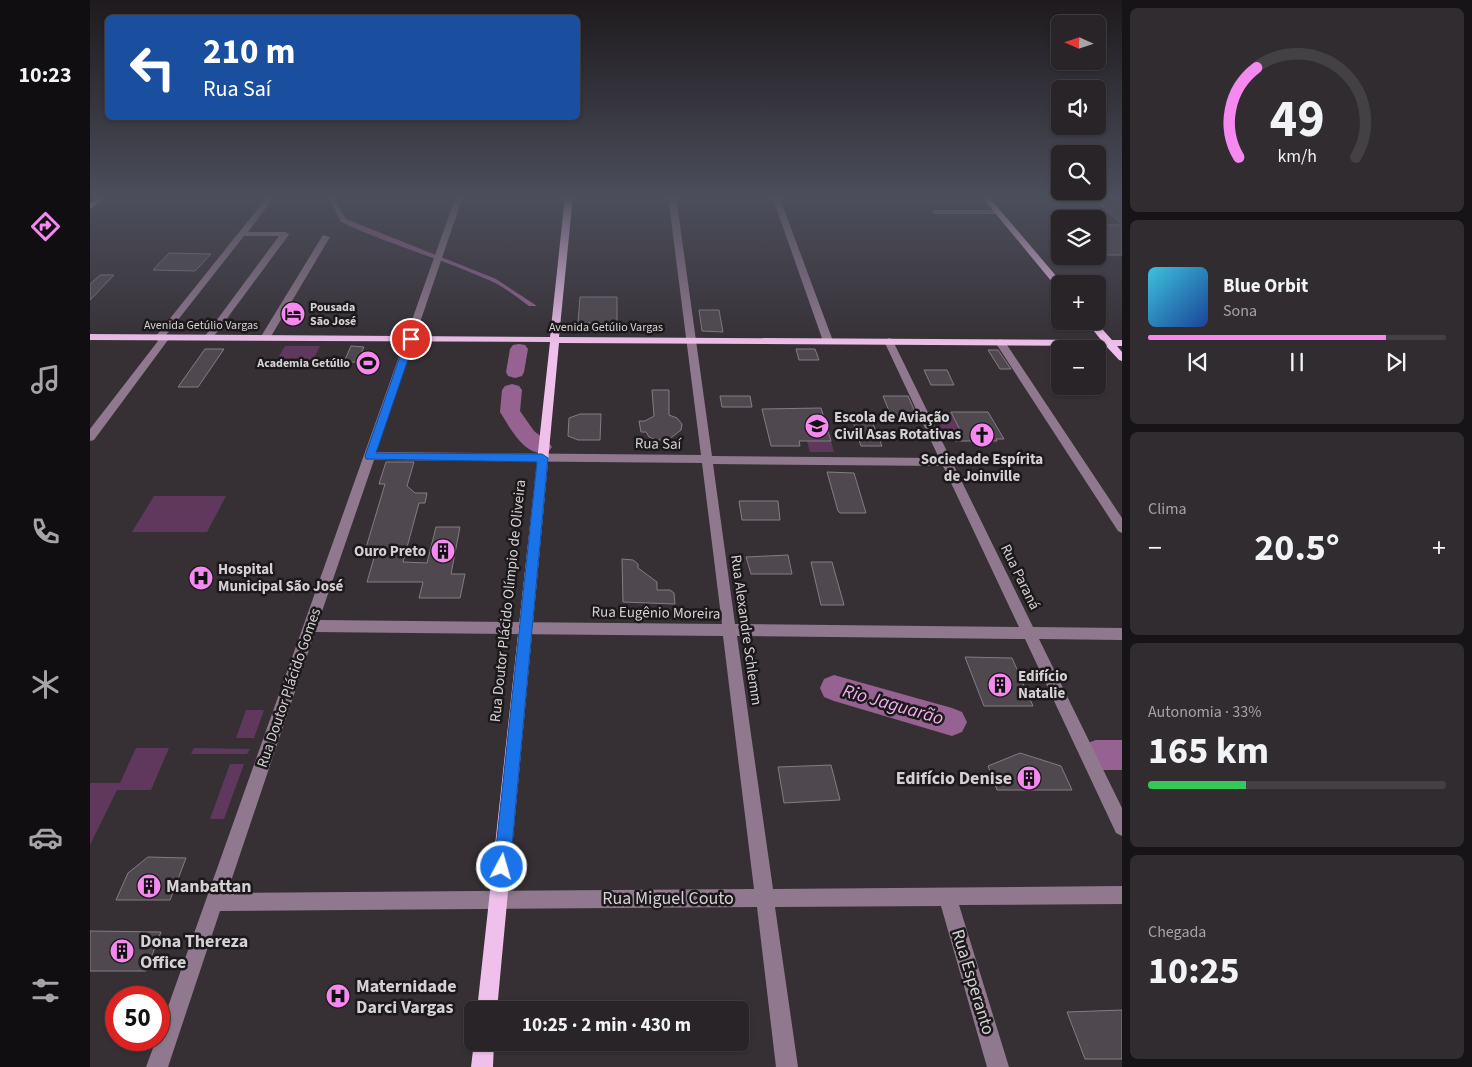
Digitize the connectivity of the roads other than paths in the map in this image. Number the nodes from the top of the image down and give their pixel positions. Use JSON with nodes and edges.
{"nodes":[{"id":1,"x":233,"y":246,"type":"edge"},
{"id":2,"x":276,"y":246,"type":"edge"},
{"id":3,"x":321,"y":246,"type":"edge"},
{"id":4,"x":443,"y":246,"type":"edge"},
{"id":5,"x":564,"y":246,"type":"edge"},
{"id":6,"x":679,"y":246,"type":"edge"},
{"id":7,"x":793,"y":246,"type":"edge"},
{"id":8,"x":1026,"y":246,"type":"edge"},
{"id":9,"x":1051,"y":275,"type":"edge"},
{"id":10,"x":1098,"y":330,"type":"edge"},
{"id":11,"x":90,"y":337,"type":"edge"},
{"id":12,"x":162,"y":338,"type":"junction"},
{"id":13,"x":208,"y":338,"type":"junction"},
{"id":14,"x":265,"y":338,"type":"junction"},
{"id":15,"x":411,"y":339,"type":"junction"},
{"id":16,"x":554,"y":340,"type":"junction"},
{"id":17,"x":691,"y":340,"type":"junction"},
{"id":18,"x":828,"y":341,"type":"junction"},
{"id":19,"x":889,"y":341,"type":"junction"},
{"id":20,"x":1000,"y":342,"type":"junction"},
{"id":21,"x":1108,"y":342,"type":"junction"},
{"id":22,"x":1122,"y":343,"type":"edge"},
{"id":23,"x":1122,"y":358,"type":"edge"},
{"id":24,"x":90,"y":437,"type":"edge"},
{"id":25,"x":370,"y":456,"type":"junction"},
{"id":26,"x":542,"y":458,"type":"junction"},
{"id":27,"x":707,"y":460,"type":"junction"},
{"id":28,"x":947,"y":462,"type":"junction"},
{"id":29,"x":1122,"y":528,"type":"edge"},
{"id":30,"x":310,"y":626,"type":"junction"},
{"id":31,"x":526,"y":628,"type":"junction"},
{"id":32,"x":730,"y":630,"type":"junction"},
{"id":33,"x":1029,"y":633,"type":"junction"},
{"id":34,"x":1122,"y":634,"type":"edge"},
{"id":35,"x":1122,"y":827,"type":"edge"},
{"id":36,"x":1122,"y":895,"type":"edge"},
{"id":37,"x":947,"y":896,"type":"junction"},
{"id":38,"x":765,"y":898,"type":"junction"},
{"id":39,"x":498,"y":900,"type":"junction"},
{"id":40,"x":214,"y":902,"type":"junction"},
{"id":41,"x":488,"y":1001,"type":"edge"},
{"id":42,"x":483,"y":1051,"type":"edge"},
{"id":43,"x":157,"y":1067,"type":"edge"},
{"id":44,"x":482,"y":1067,"type":"edge"},
{"id":45,"x":787,"y":1067,"type":"edge"},
{"id":46,"x":998,"y":1067,"type":"edge"}],
"edges":[{"from":1,"to":12,"type":"street"},
{"from":2,"to":13,"type":"street"},
{"from":3,"to":14,"type":"street"},
{"from":4,"to":15,"type":"street","name":"Rua Doutor Plácido Gomes"},
{"from":5,"to":16,"type":"main road","name":"Rua Doutor Plácido Olímpio de Oliveira"},
{"from":6,"to":17,"type":"street","name":"Rua Alexandre Schlemm"},
{"from":7,"to":18,"type":"street"},
{"from":8,"to":9,"type":"main road"},
{"from":10,"to":21,"type":"main road"},
{"from":11,"to":12,"type":"main road","name":"Avenida Getúlio Vargas"},
{"from":12,"to":13,"type":"main road","name":"Avenida Getúlio Vargas"},
{"from":12,"to":24,"type":"street"},
{"from":13,"to":14,"type":"main road","name":"Avenida Getúlio Vargas"},
{"from":14,"to":15,"type":"main road","name":"Avenida Getúlio Vargas"},
{"from":15,"to":16,"type":"main road","name":"Avenida Getúlio Vargas"},
{"from":15,"to":25,"type":"street","name":"Rua Doutor Plácido Gomes"},
{"from":16,"to":17,"type":"main road","name":"Avenida Getúlio Vargas"},
{"from":16,"to":26,"type":"main road","name":"Rua Doutor Plácido Olímpio de Oliveira"},
{"from":17,"to":18,"type":"main road","name":"Avenida Getúlio Vargas"},
{"from":17,"to":27,"type":"street","name":"Rua Alexandre Schlemm"},
{"from":18,"to":19,"type":"main road","name":"Avenida Getúlio Vargas"},
{"from":19,"to":20,"type":"main road","name":"Avenida Getúlio Vargas"},
{"from":19,"to":28,"type":"street","name":"Rua Paraná"},
{"from":20,"to":21,"type":"main road","name":"Avenida Getúlio Vargas"},
{"from":20,"to":29,"type":"street"},
{"from":21,"to":22,"type":"main road","name":"Avenida Getúlio Vargas"},
{"from":21,"to":23,"type":"main road"},
{"from":25,"to":26,"type":"street","name":"Rua Saí"},
{"from":25,"to":30,"type":"street","name":"Rua Doutor Plácido Gomes"},
{"from":26,"to":27,"type":"street","name":"Rua Saí"},
{"from":26,"to":31,"type":"main road","name":"Rua Doutor Plácido Olímpio de Oliveira"},
{"from":27,"to":28,"type":"street","name":"Rua Saí"},
{"from":27,"to":32,"type":"street","name":"Rua Alexandre Schlemm"},
{"from":28,"to":33,"type":"street","name":"Rua Paraná"},
{"from":30,"to":31,"type":"street","name":"Rua Eugênio Moreira"},
{"from":30,"to":40,"type":"street","name":"Rua Doutor Plácido Gomes"},
{"from":31,"to":32,"type":"street","name":"Rua Eugênio Moreira"},
{"from":31,"to":39,"type":"main road","name":"Rua Doutor Plácido Olímpio de Oliveira"},
{"from":32,"to":33,"type":"street","name":"Rua Eugênio Moreira"},
{"from":32,"to":38,"type":"street","name":"Rua Alexandre Schlemm"},
{"from":33,"to":34,"type":"street","name":"Rua Eugênio Moreira"},
{"from":33,"to":35,"type":"street","name":"Rua Paraná"},
{"from":36,"to":37,"type":"street","name":"Rua Miguel Couto"},
{"from":37,"to":38,"type":"street","name":"Rua Miguel Couto"},
{"from":37,"to":46,"type":"street","name":"Rua Esperanto"},
{"from":38,"to":39,"type":"street","name":"Rua Miguel Couto"},
{"from":38,"to":45,"type":"street","name":"Rua Alexandre Schlemm"},
{"from":39,"to":40,"type":"street","name":"Rua Miguel Couto"},
{"from":39,"to":41,"type":"main road","name":"Rua Doutor Plácido Olímpio de Oliveira"},
{"from":40,"to":43,"type":"street","name":"Rua Doutor Plácido Gomes"},
{"from":42,"to":44,"type":"main road"}]}
